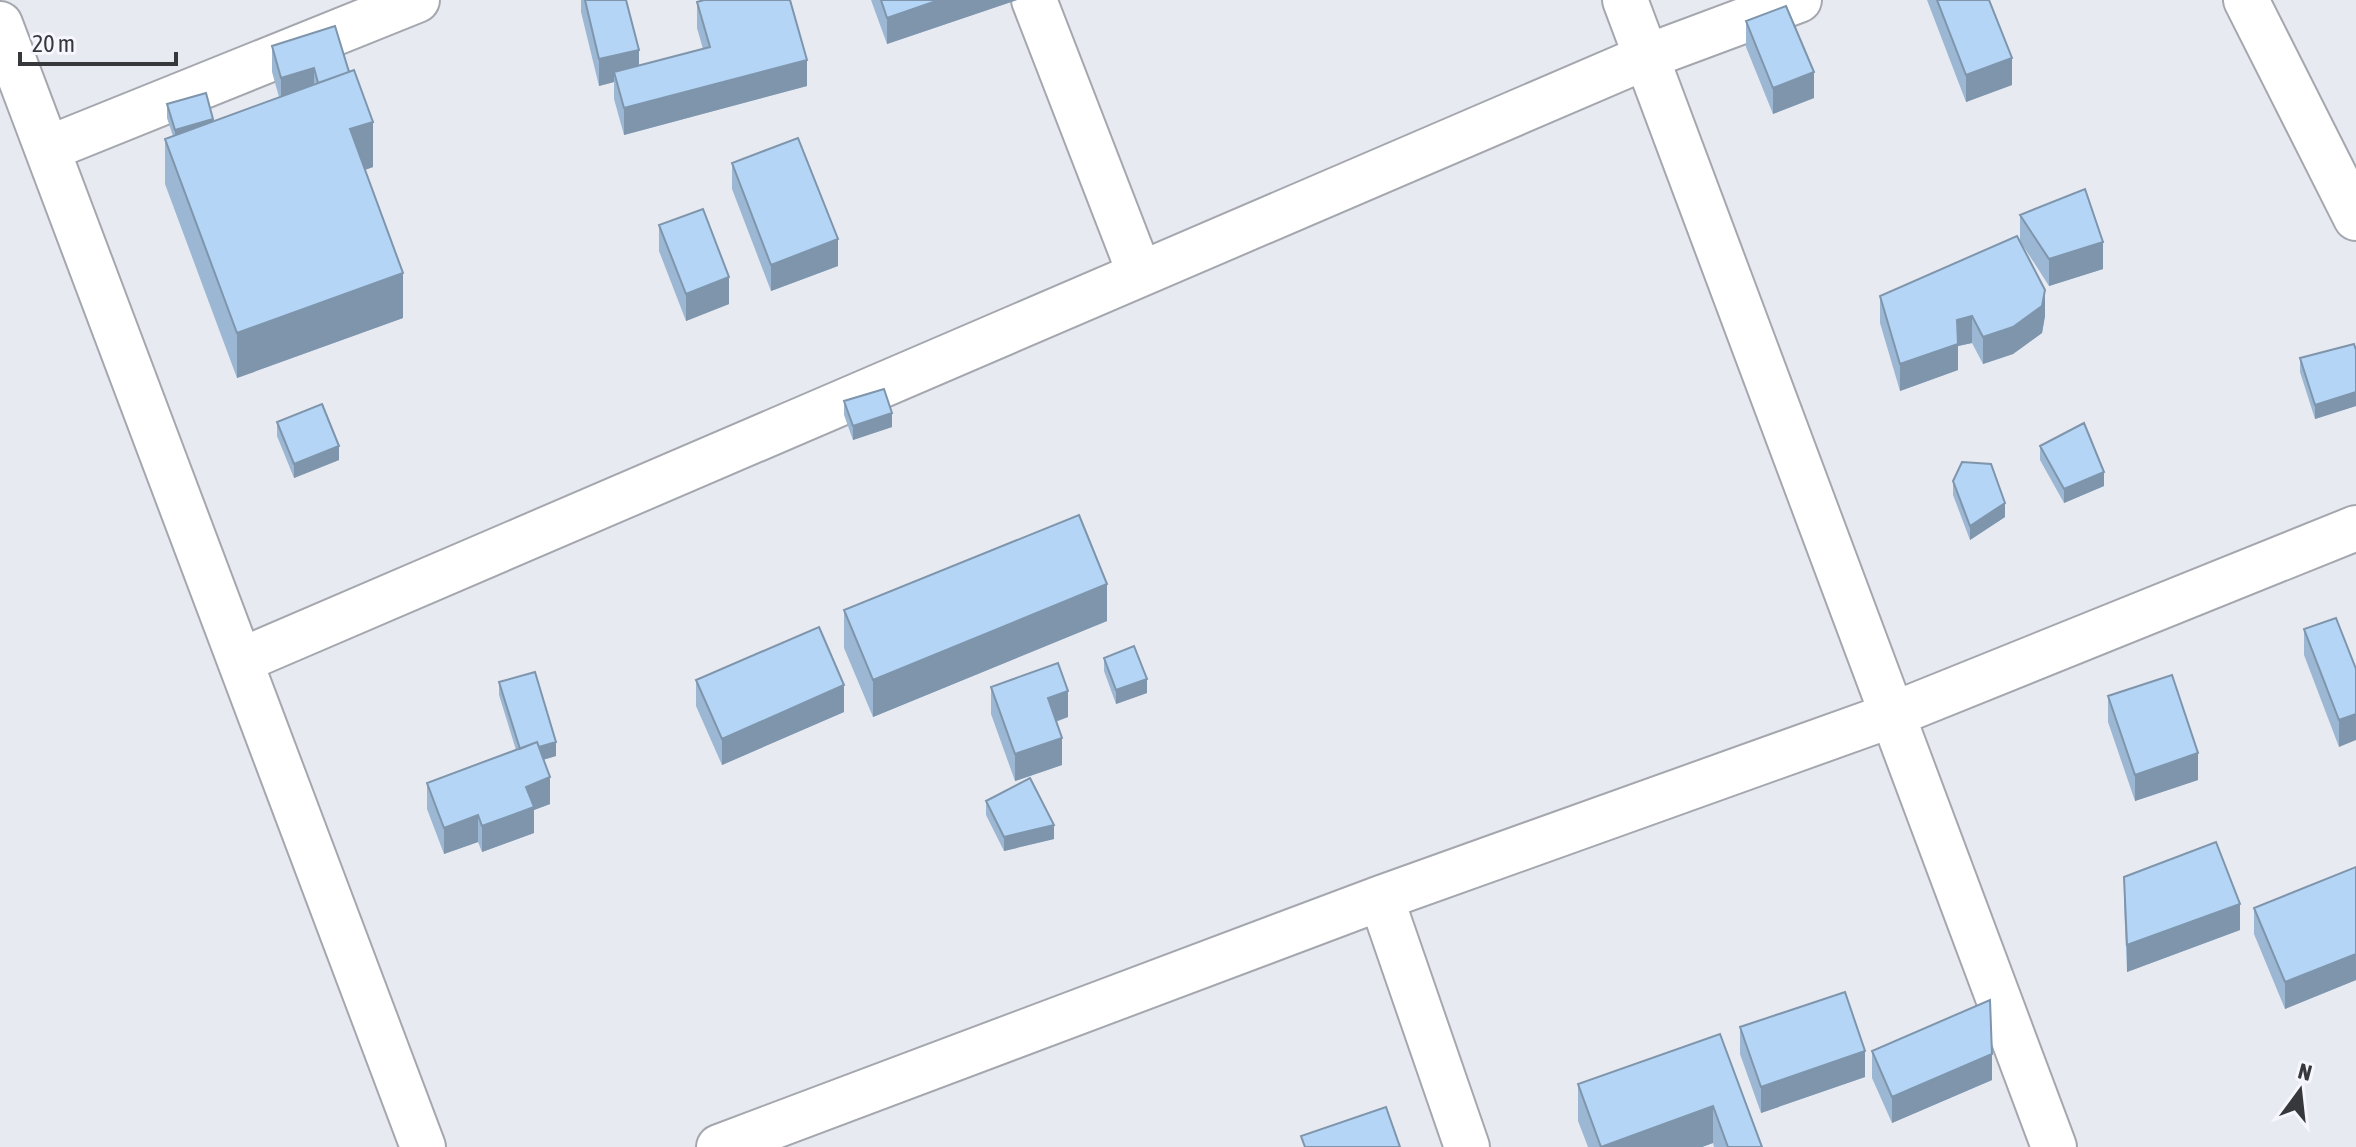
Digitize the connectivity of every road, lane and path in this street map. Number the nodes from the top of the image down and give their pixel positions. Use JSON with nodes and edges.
{"nodes":[{"id":1,"x":417,"y":0,"type":"edge"},
{"id":2,"x":1034,"y":0,"type":"edge"},
{"id":3,"x":1625,"y":0,"type":"edge"},
{"id":4,"x":1799,"y":0,"type":"edge"},
{"id":5,"x":2246,"y":0,"type":"edge"},
{"id":6,"x":0,"y":24,"type":"edge"},
{"id":7,"x":1646,"y":57,"type":"junction"},
{"id":8,"x":47,"y":149,"type":"junction"},
{"id":9,"x":2356,"y":218,"type":"edge"},
{"id":10,"x":1140,"y":274,"type":"junction"},
{"id":11,"x":2356,"y":528,"type":"edge"},
{"id":12,"x":240,"y":661,"type":"junction"},
{"id":13,"x":1892,"y":715,"type":"junction"},
{"id":14,"x":1381,"y":898,"type":"junction"},
{"id":15,"x":423,"y":1147,"type":"edge"},
{"id":16,"x":719,"y":1147,"type":"edge"},
{"id":17,"x":1467,"y":1147,"type":"edge"},
{"id":18,"x":2054,"y":1147,"type":"edge"}],
"edges":[{"from":1,"to":8,"type":"street"},
{"from":2,"to":10,"type":"street"},
{"from":3,"to":7,"type":"street"},
{"from":4,"to":7,"type":"street"},
{"from":5,"to":9,"type":"street"},
{"from":6,"to":8,"type":"street"},
{"from":7,"to":10,"type":"street"},
{"from":7,"to":13,"type":"street"},
{"from":8,"to":12,"type":"street"},
{"from":10,"to":12,"type":"street"},
{"from":11,"to":13,"type":"street"},
{"from":12,"to":15,"type":"street"},
{"from":13,"to":14,"type":"street"},
{"from":13,"to":18,"type":"street"},
{"from":14,"to":16,"type":"street"},
{"from":14,"to":17,"type":"street"}]}
